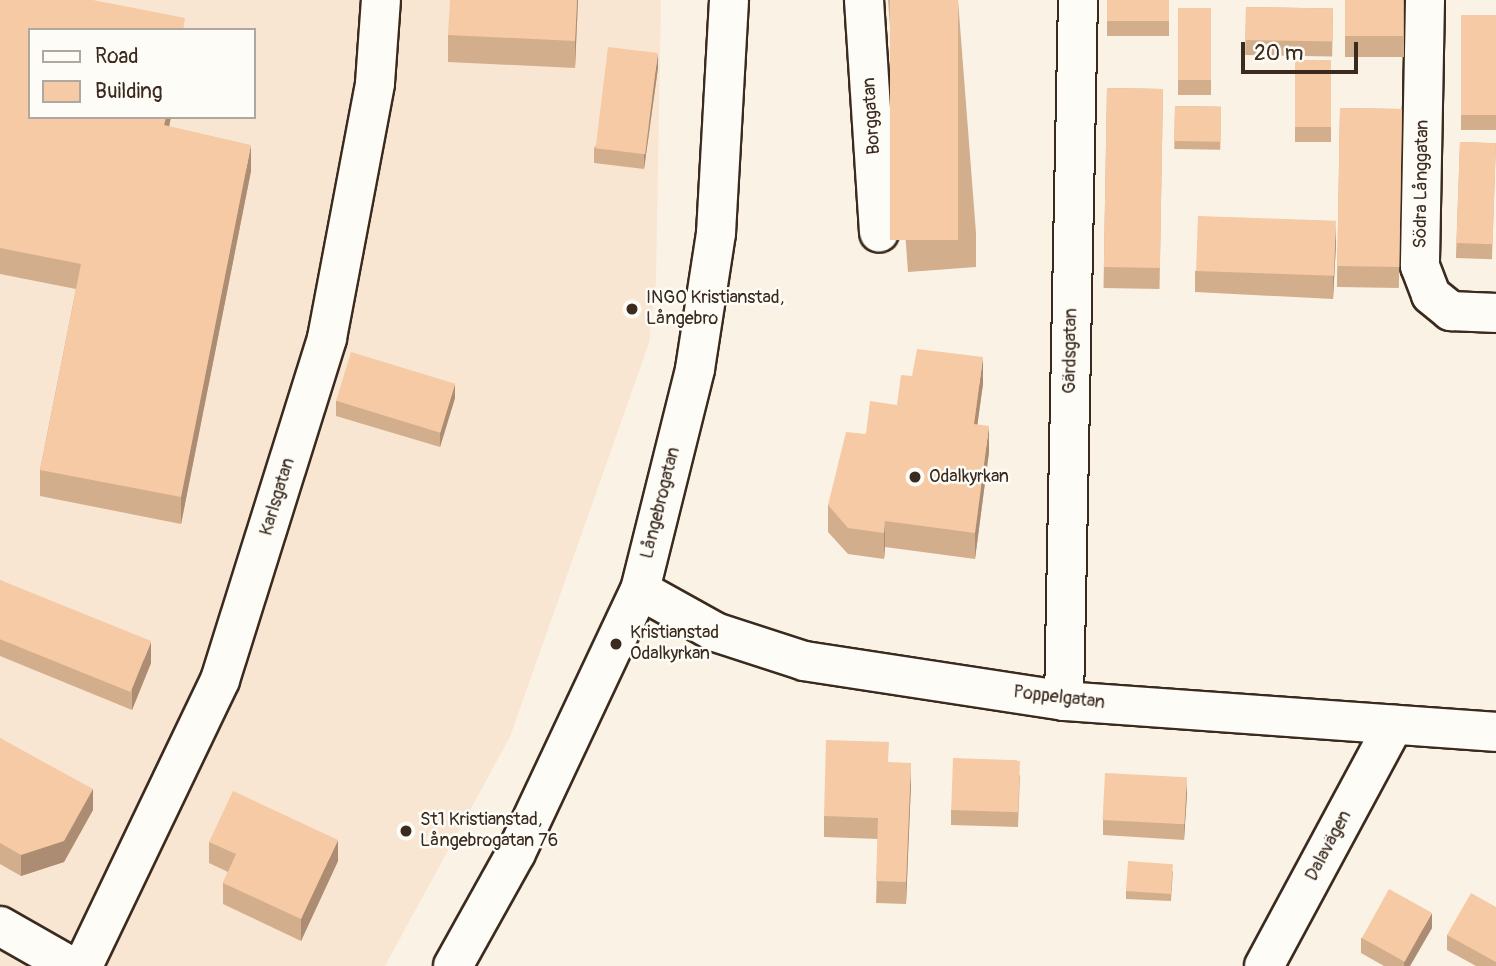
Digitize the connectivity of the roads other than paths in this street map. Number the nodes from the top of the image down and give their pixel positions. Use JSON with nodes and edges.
{"nodes":[{"id":1,"x":381,"y":0,"type":"edge"},
{"id":2,"x":729,"y":0,"type":"edge"},
{"id":3,"x":864,"y":0,"type":"edge"},
{"id":4,"x":1078,"y":0,"type":"edge"},
{"id":5,"x":1425,"y":0,"type":"edge"},
{"id":6,"x":879,"y":233,"type":"dead end"},
{"id":7,"x":1496,"y":313,"type":"edge"},
{"id":8,"x":640,"y":590,"type":"junction"},
{"id":9,"x":1064,"y":701,"type":"junction"},
{"id":10,"x":1394,"y":725,"type":"junction"},
{"id":11,"x":1496,"y":733,"type":"edge"},
{"id":12,"x":0,"y":926,"type":"edge"},
{"id":13,"x":70,"y":966,"type":"edge"},
{"id":14,"x":83,"y":966,"type":"edge"},
{"id":15,"x":453,"y":966,"type":"edge"},
{"id":16,"x":1264,"y":966,"type":"edge"}],
"edges":[{"from":1,"to":14,"type":"street","name":"Karlsgatan"},
{"from":2,"to":8,"type":"street","name":"Långebrogatan"},
{"from":3,"to":6,"type":"street","name":"Borggatan"},
{"from":4,"to":9,"type":"street","name":"Gärdsgatan"},
{"from":5,"to":7,"type":"street","name":"Södra Långgatan"},
{"from":8,"to":9,"type":"street","name":"Poppelgatan"},
{"from":8,"to":15,"type":"street","name":"Långebrogatan"},
{"from":9,"to":10,"type":"street","name":"Poppelgatan"},
{"from":10,"to":11,"type":"street","name":"Poppelgatan"},
{"from":10,"to":16,"type":"street","name":"Dalavägen"},
{"from":12,"to":13,"type":"street"}]}
